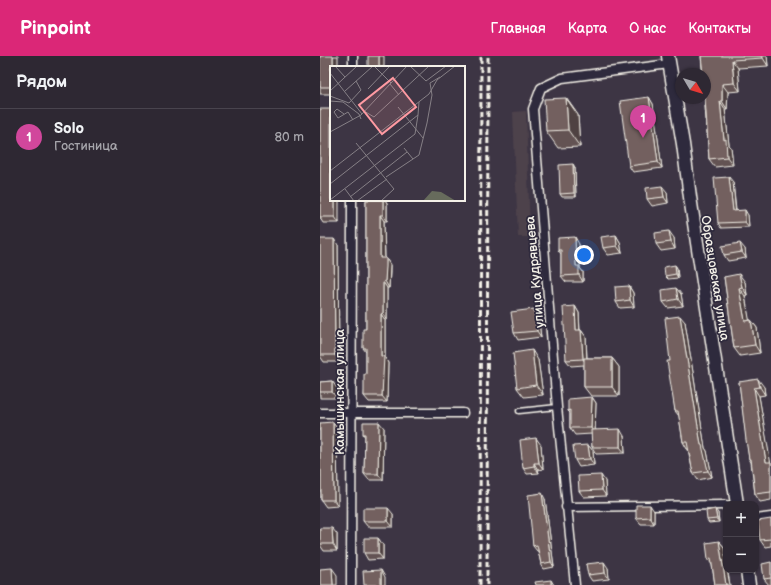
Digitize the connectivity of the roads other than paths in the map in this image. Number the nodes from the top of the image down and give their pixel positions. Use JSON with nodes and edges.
{"nodes":[{"id":1,"x":668,"y":60,"type":"edge"},
{"id":2,"x":352,"y":201,"type":"edge"},
{"id":3,"x":557,"y":407,"type":"junction"},
{"id":4,"x":519,"y":411,"type":"dead end"},
{"id":5,"x":320,"y":413,"type":"edge"},
{"id":6,"x":351,"y":413,"type":"junction"},
{"id":7,"x":463,"y":413,"type":"dead end"},
{"id":8,"x":737,"y":501,"type":"edge"},
{"id":9,"x":723,"y":505,"type":"edge"},
{"id":10,"x":566,"y":507,"type":"junction"},
{"id":11,"x":771,"y":517,"type":"edge"},
{"id":12,"x":759,"y":519,"type":"edge"},
{"id":13,"x":747,"y":573,"type":"edge"},
{"id":14,"x":351,"y":585,"type":"edge"},
{"id":15,"x":575,"y":585,"type":"edge"},
{"id":16,"x":749,"y":585,"type":"edge"}],
"edges":[{"from":1,"to":3,"type":"street","name":"улица Кудрявцева"},
{"from":1,"to":8,"type":"main road","name":"Образцовская улица"},
{"from":2,"to":6,"type":"street","name":"Камышинская улица"},
{"from":3,"to":4,"type":"lane"},
{"from":3,"to":10,"type":"street","name":"улица Кудрявцева"},
{"from":5,"to":6,"type":"street"},
{"from":6,"to":7,"type":"street"},
{"from":6,"to":14,"type":"street","name":"Камышинская улица"},
{"from":9,"to":10,"type":"street"},
{"from":10,"to":15,"type":"street","name":"улица Кудрявцева"},
{"from":11,"to":12,"type":"street"},
{"from":13,"to":16,"type":"main road"}]}
